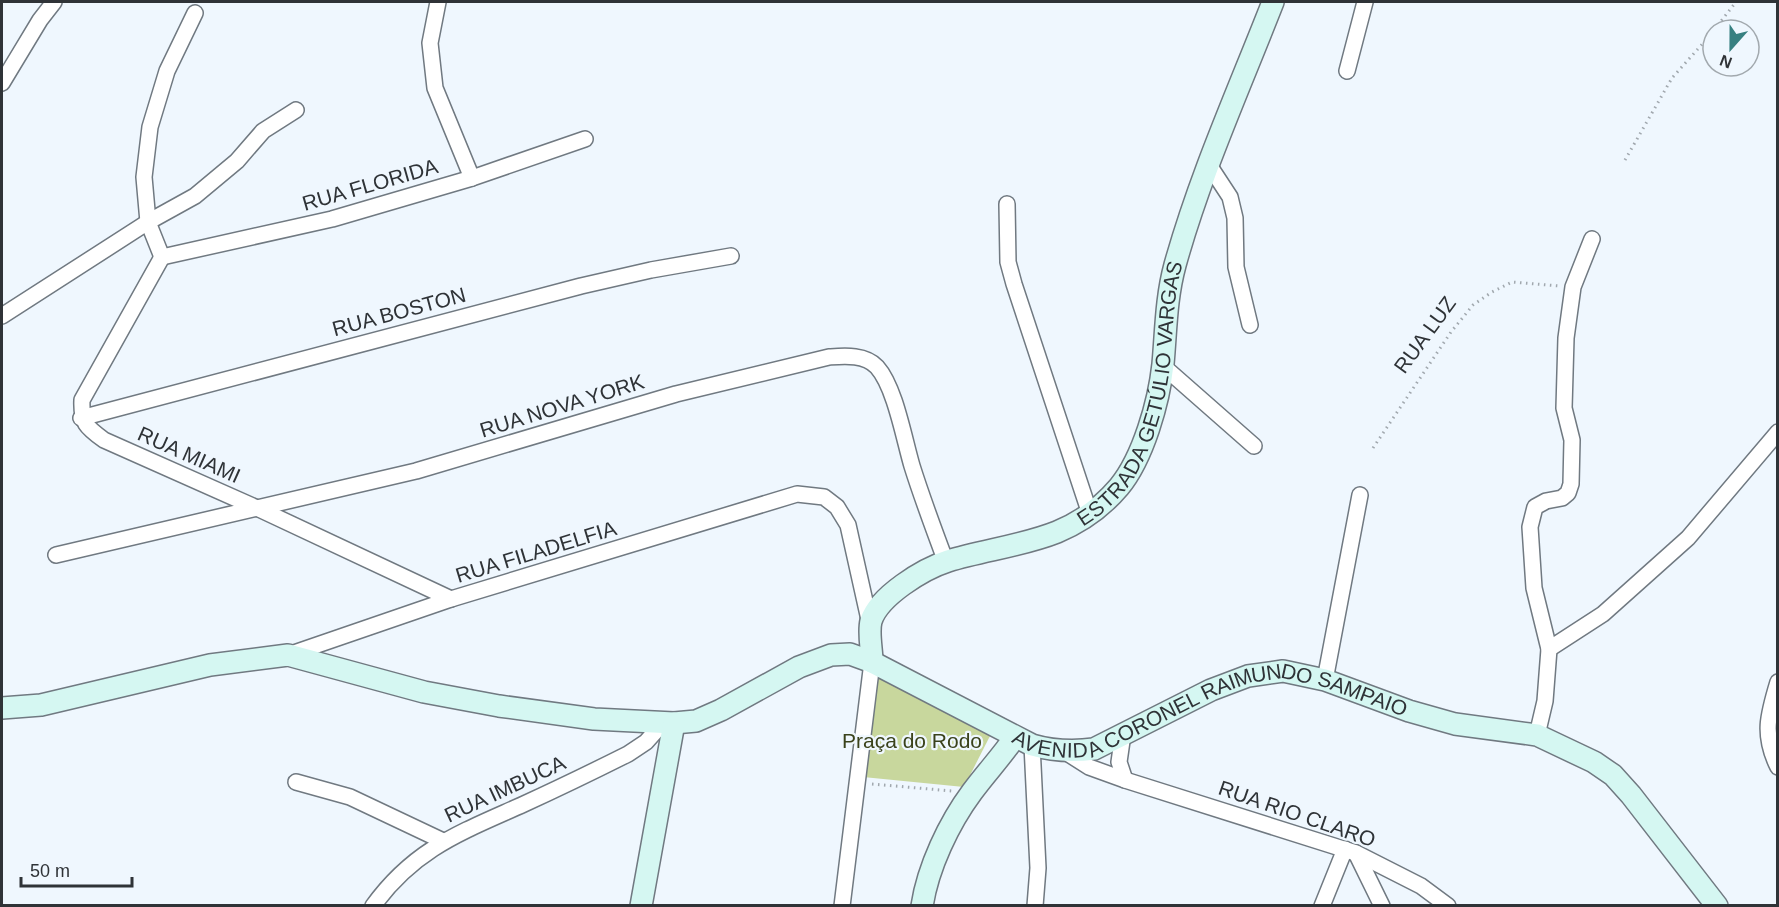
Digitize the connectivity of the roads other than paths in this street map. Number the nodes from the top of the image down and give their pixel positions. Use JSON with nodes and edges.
{"nodes":[{"id":1,"x":54,"y":2,"type":"edge"},
{"id":2,"x":438,"y":2,"type":"edge"},
{"id":3,"x":1273,"y":2,"type":"edge"},
{"id":4,"x":1365,"y":2,"type":"edge"},
{"id":5,"x":195,"y":13,"type":"dead end"},
{"id":6,"x":1347,"y":71,"type":"dead end"},
{"id":7,"x":2,"y":83,"type":"edge"},
{"id":8,"x":296,"y":110,"type":"dead end"},
{"id":9,"x":585,"y":139,"type":"dead end"},
{"id":10,"x":1209,"y":165,"type":"junction"},
{"id":11,"x":472,"y":178,"type":"junction"},
{"id":12,"x":1007,"y":204,"type":"dead end"},
{"id":13,"x":148,"y":222,"type":"junction"},
{"id":14,"x":1592,"y":239,"type":"dead end"},
{"id":15,"x":731,"y":256,"type":"dead end"},
{"id":16,"x":162,"y":257,"type":"junction"},
{"id":17,"x":2,"y":316,"type":"edge"},
{"id":18,"x":1250,"y":325,"type":"dead end"},
{"id":19,"x":1163,"y":366,"type":"junction"},
{"id":20,"x":81,"y":418,"type":"junction"},
{"id":21,"x":1778,"y":432,"type":"edge"},
{"id":22,"x":1254,"y":446,"type":"dead end"},
{"id":23,"x":1360,"y":495,"type":"dead end"},
{"id":24,"x":257,"y":508,"type":"junction"},
{"id":25,"x":1090,"y":514,"type":"junction"},
{"id":26,"x":56,"y":555,"type":"dead end"},
{"id":27,"x":946,"y":562,"type":"junction"},
{"id":28,"x":451,"y":599,"type":"junction"},
{"id":29,"x":870,"y":624,"type":"junction"},
{"id":30,"x":1549,"y":649,"type":"junction"},
{"id":31,"x":288,"y":655,"type":"junction"},
{"id":32,"x":872,"y":662,"type":"junction"},
{"id":33,"x":1325,"y":680,"type":"junction"},
{"id":34,"x":1778,"y":682,"type":"edge"},
{"id":35,"x":2,"y":708,"type":"edge"},
{"id":36,"x":668,"y":723,"type":"junction"},
{"id":37,"x":1123,"y":734,"type":"junction"},
{"id":38,"x":1537,"y":735,"type":"junction"},
{"id":39,"x":1024,"y":741,"type":"junction"},
{"id":40,"x":1064,"y":751,"type":"junction"},
{"id":41,"x":1778,"y":767,"type":"edge"},
{"id":42,"x":1125,"y":780,"type":"junction"},
{"id":43,"x":296,"y":782,"type":"dead end"},
{"id":44,"x":443,"y":841,"type":"junction"},
{"id":45,"x":1351,"y":851,"type":"junction"},
{"id":46,"x":373,"y":906,"type":"edge"},
{"id":47,"x":641,"y":906,"type":"edge"},
{"id":48,"x":842,"y":906,"type":"edge"},
{"id":49,"x":922,"y":906,"type":"edge"},
{"id":50,"x":1035,"y":906,"type":"edge"},
{"id":51,"x":1322,"y":906,"type":"edge"},
{"id":52,"x":1382,"y":906,"type":"edge"},
{"id":53,"x":1448,"y":906,"type":"edge"},
{"id":54,"x":1717,"y":906,"type":"edge"}],
"edges":[{"from":1,"to":7,"type":"street"},
{"from":2,"to":11,"type":"street"},
{"from":3,"to":10,"type":"main road","name":"ESTRADA GETÚLIO VARGAS"},
{"from":4,"to":6,"type":"street"},
{"from":5,"to":13,"type":"street"},
{"from":8,"to":13,"type":"street"},
{"from":9,"to":11,"type":"street","name":"RUA FLORIDA"},
{"from":10,"to":18,"type":"street"},
{"from":10,"to":19,"type":"main road","name":"ESTRADA GETÚLIO VARGAS"},
{"from":11,"to":16,"type":"street","name":"RUA FLORIDA"},
{"from":12,"to":25,"type":"street"},
{"from":13,"to":16,"type":"street"},
{"from":13,"to":17,"type":"street"},
{"from":14,"to":30,"type":"street"},
{"from":15,"to":20,"type":"street","name":"RUA BOSTON"},
{"from":16,"to":20,"type":"street"},
{"from":19,"to":22,"type":"street"},
{"from":19,"to":25,"type":"main road","name":"ESTRADA GETÚLIO VARGAS"},
{"from":20,"to":24,"type":"street","name":"RUA MIAMI"},
{"from":21,"to":30,"type":"street"},
{"from":23,"to":33,"type":"street"},
{"from":24,"to":26,"type":"street","name":"RUA NOVA YORK"},
{"from":24,"to":27,"type":"street","name":"RUA NOVA YORK"},
{"from":24,"to":28,"type":"street","name":"RUA MIAMI"},
{"from":25,"to":27,"type":"main road","name":"ESTRADA GETÚLIO VARGAS"},
{"from":27,"to":29,"type":"main road","name":"ESTRADA GETÚLIO VARGAS"},
{"from":28,"to":29,"type":"street","name":"RUA FILADELFIA"},
{"from":28,"to":31,"type":"street","name":"RUA FILADELFIA"},
{"from":29,"to":32,"type":"main road"},
{"from":30,"to":38,"type":"street"},
{"from":31,"to":35,"type":"main road"},
{"from":31,"to":36,"type":"main road","name":"AVENIDA CORONEL RAIMUNDO SAMPAIO"},
{"from":32,"to":36,"type":"main road","name":"AVENIDA CORONEL RAIMUNDO SAMPAIO"},
{"from":32,"to":39,"type":"main road","name":"AVENIDA CORONEL RAIMUNDO SAMPAIO"},
{"from":32,"to":48,"type":"street"},
{"from":33,"to":37,"type":"main road","name":"AVENIDA CORONEL RAIMUNDO SAMPAIO"},
{"from":33,"to":38,"type":"main road","name":"AVENIDA CORONEL RAIMUNDO SAMPAIO"},
{"from":34,"to":41,"type":"street"},
{"from":36,"to":44,"type":"street","name":"RUA IMBUCA"},
{"from":36,"to":47,"type":"main road"},
{"from":37,"to":40,"type":"main road","name":"AVENIDA CORONEL RAIMUNDO SAMPAIO"},
{"from":37,"to":42,"type":"street"},
{"from":38,"to":54,"type":"main road","name":"AVENIDA CORONEL RAIMUNDO SAMPAIO"},
{"from":39,"to":40,"type":"main road","name":"AVENIDA CORONEL RAIMUNDO SAMPAIO"},
{"from":39,"to":49,"type":"main road"},
{"from":39,"to":50,"type":"street"},
{"from":40,"to":42,"type":"street","name":"RUA RIO CLARO"},
{"from":42,"to":45,"type":"street","name":"RUA RIO CLARO"},
{"from":43,"to":44,"type":"street"},
{"from":44,"to":46,"type":"street","name":"RUA IMBUCA"},
{"from":45,"to":51,"type":"street"},
{"from":45,"to":52,"type":"street"},
{"from":45,"to":53,"type":"street","name":"RUA RIO CLARO"}]}
